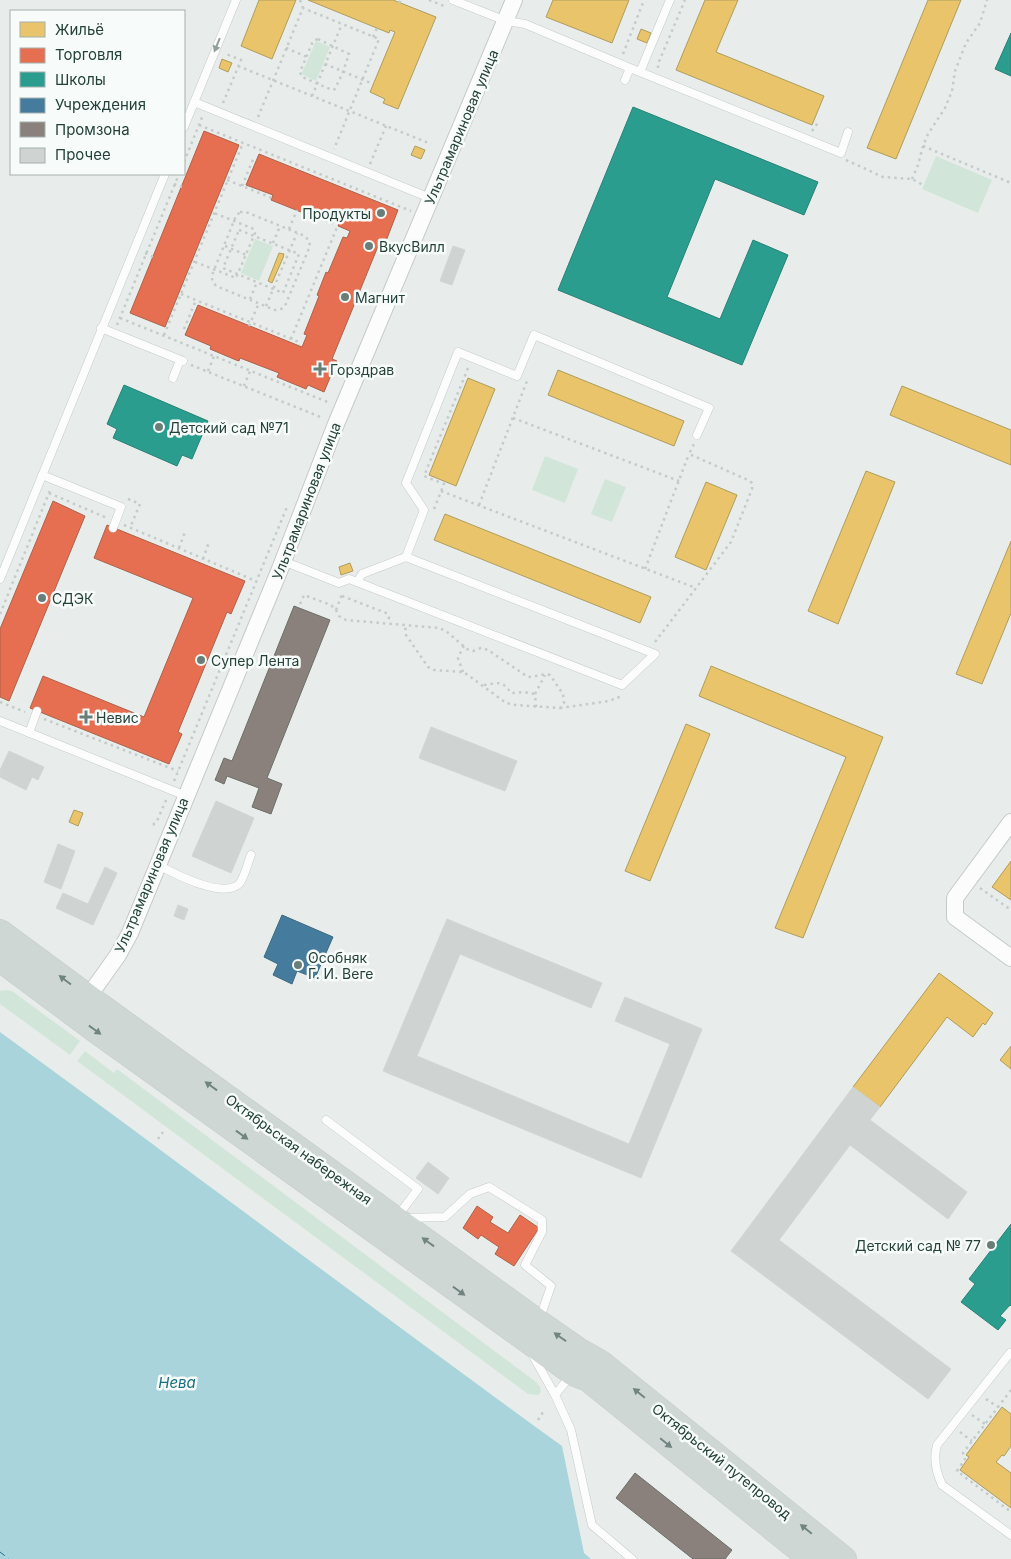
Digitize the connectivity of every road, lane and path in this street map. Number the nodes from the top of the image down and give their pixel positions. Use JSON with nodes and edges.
{"nodes":[{"id":1,"x":236,"y":0,"type":"edge"},
{"id":2,"x":300,"y":0,"type":"edge"},
{"id":3,"x":453,"y":0,"type":"edge"},
{"id":4,"x":514,"y":0,"type":"edge"},
{"id":5,"x":644,"y":0,"type":"edge"},
{"id":6,"x":670,"y":0,"type":"edge"},
{"id":7,"x":685,"y":0,"type":"edge"},
{"id":8,"x":987,"y":0,"type":"edge"},
{"id":9,"x":303,"y":8,"type":"junction"},
{"id":10,"x":506,"y":21,"type":"junction"},
{"id":11,"x":342,"y":24,"type":"junction"},
{"id":12,"x":377,"y":28,"type":"dead end"},
{"id":13,"x":373,"y":37,"type":"junction"},
{"id":14,"x":333,"y":46,"type":"junction"},
{"id":15,"x":286,"y":48,"type":"junction"},
{"id":16,"x":226,"y":54,"type":"dead end"},
{"id":17,"x":307,"y":57,"type":"junction"},
{"id":18,"x":622,"y":58,"type":"dead end"},
{"id":19,"x":325,"y":64,"type":"junction"},
{"id":20,"x":238,"y":66,"type":"junction"},
{"id":21,"x":630,"y":68,"type":"junction"},
{"id":22,"x":343,"y":72,"type":"junction"},
{"id":23,"x":640,"y":72,"type":"junction"},
{"id":24,"x":662,"y":73,"type":"dead end"},
{"id":25,"x":362,"y":79,"type":"junction"},
{"id":26,"x":273,"y":80,"type":"junction"},
{"id":27,"x":625,"y":80,"type":"dead end"},
{"id":28,"x":317,"y":83,"type":"junction"},
{"id":29,"x":373,"y":84,"type":"dead end"},
{"id":30,"x":312,"y":96,"type":"junction"},
{"id":31,"x":194,"y":102,"type":"junction"},
{"id":32,"x":206,"y":107,"type":"junction"},
{"id":33,"x":350,"y":111,"type":"junction"},
{"id":34,"x":257,"y":120,"type":"dead end"},
{"id":35,"x":819,"y":121,"type":"dead end"},
{"id":36,"x":185,"y":124,"type":"edge"},
{"id":37,"x":199,"y":125,"type":"junction"},
{"id":38,"x":386,"y":126,"type":"junction"},
{"id":39,"x":848,"y":132,"type":"dead end"},
{"id":40,"x":810,"y":134,"type":"dead end"},
{"id":41,"x":243,"y":142,"type":"junction"},
{"id":42,"x":431,"y":144,"type":"dead end"},
{"id":43,"x":923,"y":146,"type":"junction"},
{"id":44,"x":333,"y":151,"type":"dead end"},
{"id":45,"x":254,"y":157,"type":"dead end"},
{"id":46,"x":185,"y":160,"type":"edge"},
{"id":47,"x":846,"y":160,"type":"dead end"},
{"id":48,"x":313,"y":171,"type":"junction"},
{"id":49,"x":165,"y":175,"type":"edge"},
{"id":50,"x":179,"y":175,"type":"edge"},
{"id":51,"x":311,"y":175,"type":"dead end"},
{"id":52,"x":378,"y":177,"type":"junction"},
{"id":53,"x":912,"y":179,"type":"junction"},
{"id":54,"x":227,"y":180,"type":"junction"},
{"id":55,"x":1011,"y":183,"type":"edge"},
{"id":56,"x":923,"y":185,"type":"dead end"},
{"id":57,"x":242,"y":186,"type":"junction"},
{"id":58,"x":362,"y":191,"type":"junction"},
{"id":59,"x":360,"y":195,"type":"dead end"},
{"id":60,"x":272,"y":198,"type":"dead end"},
{"id":61,"x":430,"y":198,"type":"junction"},
{"id":62,"x":297,"y":210,"type":"dead end"},
{"id":63,"x":301,"y":210,"type":"dead end"},
{"id":64,"x":411,"y":211,"type":"dead end"},
{"id":65,"x":214,"y":213,"type":"junction"},
{"id":66,"x":234,"y":221,"type":"junction"},
{"id":67,"x":280,"y":226,"type":"junction"},
{"id":68,"x":289,"y":229,"type":"junction"},
{"id":69,"x":297,"y":232,"type":"junction"},
{"id":70,"x":254,"y":236,"type":"junction"},
{"id":71,"x":273,"y":244,"type":"junction"},
{"id":72,"x":224,"y":246,"type":"junction"},
{"id":73,"x":231,"y":249,"type":"junction"},
{"id":74,"x":290,"y":250,"type":"junction"},
{"id":75,"x":246,"y":255,"type":"junction"},
{"id":76,"x":194,"y":262,"type":"junction"},
{"id":77,"x":214,"y":270,"type":"junction"},
{"id":78,"x":238,"y":275,"type":"junction"},
{"id":79,"x":257,"y":282,"type":"junction"},
{"id":80,"x":274,"y":289,"type":"junction"},
{"id":81,"x":181,"y":294,"type":"junction"},
{"id":82,"x":196,"y":300,"type":"junction"},
{"id":83,"x":250,"y":300,"type":"junction"},
{"id":84,"x":259,"y":303,"type":"junction"},
{"id":85,"x":266,"y":306,"type":"junction"},
{"id":86,"x":120,"y":318,"type":"junction"},
{"id":87,"x":250,"y":324,"type":"junction"},
{"id":88,"x":101,"y":328,"type":"junction"},
{"id":89,"x":184,"y":329,"type":"dead end"},
{"id":90,"x":114,"y":333,"type":"junction"},
{"id":91,"x":164,"y":336,"type":"junction"},
{"id":92,"x":291,"y":339,"type":"junction"},
{"id":93,"x":298,"y":345,"type":"dead end"},
{"id":94,"x":214,"y":356,"type":"junction"},
{"id":95,"x":236,"y":360,"type":"dead end"},
{"id":96,"x":182,"y":361,"type":"junction"},
{"id":97,"x":234,"y":364,"type":"junction"},
{"id":98,"x":473,"y":367,"type":"dead end"},
{"id":99,"x":207,"y":371,"type":"junction"},
{"id":100,"x":250,"y":371,"type":"junction"},
{"id":101,"x":173,"y":378,"type":"dead end"},
{"id":102,"x":529,"y":378,"type":"dead end"},
{"id":103,"x":284,"y":380,"type":"dead end"},
{"id":104,"x":282,"y":384,"type":"junction"},
{"id":105,"x":244,"y":386,"type":"junction"},
{"id":106,"x":330,"y":403,"type":"dead end"},
{"id":107,"x":513,"y":418,"type":"junction"},
{"id":108,"x":336,"y":424,"type":"junction"},
{"id":109,"x":697,"y":435,"type":"joint"},
{"id":110,"x":687,"y":443,"type":"dead end"},
{"id":111,"x":693,"y":446,"type":"junction"},
{"id":112,"x":689,"y":454,"type":"junction"},
{"id":113,"x":42,"y":475,"type":"junction"},
{"id":114,"x":54,"y":480,"type":"junction"},
{"id":115,"x":678,"y":481,"type":"junction"},
{"id":116,"x":441,"y":491,"type":"junction"},
{"id":117,"x":49,"y":493,"type":"junction"},
{"id":118,"x":122,"y":497,"type":"dead end"},
{"id":119,"x":479,"y":505,"type":"junction"},
{"id":120,"x":430,"y":517,"type":"dead end"},
{"id":121,"x":114,"y":525,"type":"junction"},
{"id":122,"x":130,"y":528,"type":"junction"},
{"id":123,"x":185,"y":532,"type":"dead end"},
{"id":124,"x":209,"y":542,"type":"dead end"},
{"id":125,"x":179,"y":548,"type":"junction"},
{"id":126,"x":406,"y":557,"type":"junction"},
{"id":127,"x":203,"y":559,"type":"junction"},
{"id":128,"x":283,"y":561,"type":"junction"},
{"id":129,"x":645,"y":569,"type":"junction"},
{"id":130,"x":0,"y":578,"type":"edge"},
{"id":131,"x":349,"y":579,"type":"junction"},
{"id":132,"x":256,"y":582,"type":"dead end"},
{"id":133,"x":357,"y":582,"type":"junction"},
{"id":134,"x":696,"y":588,"type":"junction"},
{"id":135,"x":342,"y":596,"type":"junction"},
{"id":136,"x":300,"y":604,"type":"dead end"},
{"id":137,"x":336,"y":610,"type":"junction"},
{"id":138,"x":0,"y":614,"type":"edge"},
{"id":139,"x":388,"y":624,"type":"junction"},
{"id":140,"x":405,"y":625,"type":"junction"},
{"id":141,"x":464,"y":645,"type":"junction"},
{"id":142,"x":653,"y":646,"type":"dead end"},
{"id":143,"x":463,"y":672,"type":"junction"},
{"id":144,"x":545,"y":673,"type":"junction"},
{"id":145,"x":483,"y":685,"type":"junction"},
{"id":146,"x":535,"y":694,"type":"junction"},
{"id":147,"x":623,"y":696,"type":"dead end"},
{"id":148,"x":0,"y":702,"type":"edge"},
{"id":149,"x":536,"y":707,"type":"junction"},
{"id":150,"x":560,"y":708,"type":"junction"},
{"id":151,"x":36,"y":713,"type":"junction"},
{"id":152,"x":0,"y":721,"type":"edge"},
{"id":153,"x":29,"y":733,"type":"junction"},
{"id":154,"x":178,"y":771,"type":"dead end"},
{"id":155,"x":186,"y":796,"type":"junction"},
{"id":156,"x":1011,"y":822,"type":"edge"},
{"id":157,"x":251,"y":855,"type":"dead end"},
{"id":158,"x":158,"y":865,"type":"junction"},
{"id":159,"x":974,"y":883,"type":"dead end"},
{"id":160,"x":1011,"y":910,"type":"edge"},
{"id":161,"x":0,"y":932,"type":"edge"},
{"id":162,"x":1011,"y":958,"type":"edge"},
{"id":163,"x":0,"y":959,"type":"edge"},
{"id":164,"x":88,"y":997,"type":"junction"},
{"id":165,"x":326,"y":1120,"type":"dead end"},
{"id":166,"x":163,"y":1132,"type":"dead end"},
{"id":167,"x":158,"y":1139,"type":"dead end"},
{"id":168,"x":396,"y":1219,"type":"junction"},
{"id":169,"x":530,"y":1329,"type":"junction"},
{"id":170,"x":1010,"y":1353,"type":"dead end"},
{"id":171,"x":587,"y":1372,"type":"junction"},
{"id":172,"x":1011,"y":1390,"type":"edge"},
{"id":173,"x":555,"y":1395,"type":"junction"},
{"id":174,"x":981,"y":1402,"type":"dead end"},
{"id":175,"x":998,"y":1407,"type":"junction"},
{"id":176,"x":976,"y":1408,"type":"dead end"},
{"id":177,"x":543,"y":1412,"type":"dead end"},
{"id":178,"x":972,"y":1414,"type":"junction"},
{"id":179,"x":538,"y":1420,"type":"dead end"},
{"id":180,"x":967,"y":1420,"type":"dead end"},
{"id":181,"x":985,"y":1424,"type":"junction"},
{"id":182,"x":963,"y":1426,"type":"dead end"},
{"id":183,"x":959,"y":1431,"type":"junction"},
{"id":184,"x":954,"y":1438,"type":"dead end"},
{"id":185,"x":972,"y":1441,"type":"junction"},
{"id":186,"x":950,"y":1471,"type":"dead end"},
{"id":187,"x":957,"y":1471,"type":"junction"},
{"id":188,"x":986,"y":1493,"type":"junction"},
{"id":189,"x":981,"y":1499,"type":"dead end"},
{"id":190,"x":1011,"y":1512,"type":"edge"},
{"id":191,"x":1011,"y":1535,"type":"edge"},
{"id":192,"x":632,"y":1559,"type":"edge"},
{"id":193,"x":811,"y":1559,"type":"edge"},
{"id":194,"x":844,"y":1559,"type":"edge"}],
"edges":[{"from":1,"to":31,"type":"lane","one_way":true},
{"from":2,"to":9,"type":"path"},
{"from":3,"to":10,"type":"lane"},
{"from":4,"to":10,"type":"street","name":"Ультрамариновая улица"},
{"from":5,"to":18,"type":"path"},
{"from":6,"to":23,"type":"lane"},
{"from":7,"to":24,"type":"path"},
{"from":8,"to":43,"type":"path"},
{"from":9,"to":11,"type":"path"},
{"from":9,"to":15,"type":"path"},
{"from":10,"to":21,"type":"lane"},
{"from":10,"to":61,"type":"street","name":"Ультрамариновая улица"},
{"from":11,"to":13,"type":"path"},
{"from":11,"to":14,"type":"path"},
{"from":12,"to":13,"type":"path"},
{"from":13,"to":25,"type":"path"},
{"from":14,"to":17,"type":"path"},
{"from":14,"to":19,"type":"path"},
{"from":14,"to":22,"type":"path"},
{"from":15,"to":17,"type":"path"},
{"from":15,"to":26,"type":"path"},
{"from":16,"to":20,"type":"path"},
{"from":17,"to":28,"type":"path"},
{"from":19,"to":22,"type":"path"},
{"from":19,"to":28,"type":"path"},
{"from":20,"to":26,"type":"path"},
{"from":20,"to":32,"type":"path"},
{"from":21,"to":23,"type":"lane"},
{"from":21,"to":27,"type":"lane"},
{"from":22,"to":25,"type":"path"},
{"from":22,"to":28,"type":"path"},
{"from":23,"to":39,"type":"lane"},
{"from":25,"to":29,"type":"path"},
{"from":25,"to":33,"type":"path"},
{"from":26,"to":30,"type":"path"},
{"from":26,"to":34,"type":"path"},
{"from":28,"to":30,"type":"path"},
{"from":30,"to":33,"type":"path"},
{"from":31,"to":32,"type":"lane"},
{"from":31,"to":36,"type":"lane"},
{"from":32,"to":37,"type":"path"},
{"from":32,"to":52,"type":"lane"},
{"from":33,"to":38,"type":"path"},
{"from":33,"to":44,"type":"path"},
{"from":35,"to":40,"type":"path"},
{"from":37,"to":41,"type":"path"},
{"from":37,"to":46,"type":"path"},
{"from":38,"to":42,"type":"path"},
{"from":38,"to":52,"type":"path"},
{"from":41,"to":48,"type":"path"},
{"from":41,"to":54,"type":"path"},
{"from":43,"to":53,"type":"path"},
{"from":43,"to":55,"type":"path"},
{"from":45,"to":57,"type":"path"},
{"from":47,"to":53,"type":"path"},
{"from":48,"to":51,"type":"path"},
{"from":48,"to":58,"type":"path"},
{"from":49,"to":88,"type":"lane"},
{"from":50,"to":86,"type":"path"},
{"from":52,"to":61,"type":"lane"},
{"from":53,"to":56,"type":"path"},
{"from":54,"to":57,"type":"path"},
{"from":54,"to":65,"type":"path"},
{"from":57,"to":60,"type":"path"},
{"from":58,"to":59,"type":"path"},
{"from":58,"to":64,"type":"path"},
{"from":61,"to":108,"type":"street","name":"Ультрамариновая улица"},
{"from":62,"to":68,"type":"path"},
{"from":63,"to":92,"type":"path"},
{"from":65,"to":66,"type":"path"},
{"from":65,"to":76,"type":"path"},
{"from":66,"to":67,"type":"path"},
{"from":66,"to":70,"type":"path"},
{"from":66,"to":72,"type":"path"},
{"from":67,"to":68,"type":"path"},
{"from":67,"to":71,"type":"path"},
{"from":68,"to":69,"type":"path"},
{"from":69,"to":74,"type":"path"},
{"from":69,"to":85,"type":"path"},
{"from":70,"to":71,"type":"path"},
{"from":70,"to":73,"type":"path"},
{"from":70,"to":75,"type":"path"},
{"from":71,"to":74,"type":"path"},
{"from":72,"to":73,"type":"path"},
{"from":72,"to":77,"type":"path"},
{"from":73,"to":75,"type":"path"},
{"from":73,"to":78,"type":"path"},
{"from":74,"to":80,"type":"path"},
{"from":74,"to":80,"type":"path"},
{"from":75,"to":78,"type":"path"},
{"from":76,"to":77,"type":"path"},
{"from":76,"to":81,"type":"path"},
{"from":77,"to":78,"type":"path"},
{"from":77,"to":83,"type":"path"},
{"from":78,"to":79,"type":"path"},
{"from":79,"to":80,"type":"path"},
{"from":79,"to":83,"type":"path"},
{"from":80,"to":85,"type":"path"},
{"from":81,"to":82,"type":"path"},
{"from":81,"to":91,"type":"path"},
{"from":82,"to":87,"type":"path"},
{"from":82,"to":89,"type":"path"},
{"from":83,"to":84,"type":"path"},
{"from":84,"to":85,"type":"path"},
{"from":84,"to":87,"type":"path"},
{"from":86,"to":90,"type":"path"},
{"from":86,"to":91,"type":"path"},
{"from":87,"to":92,"type":"path"},
{"from":88,"to":90,"type":"lane"},
{"from":88,"to":113,"type":"lane"},
{"from":90,"to":96,"type":"lane"},
{"from":91,"to":94,"type":"path"},
{"from":92,"to":93,"type":"path"},
{"from":94,"to":97,"type":"path"},
{"from":94,"to":99,"type":"path"},
{"from":95,"to":97,"type":"path"},
{"from":96,"to":99,"type":"path"},
{"from":96,"to":101,"type":"lane"},
{"from":97,"to":100,"type":"path"},
{"from":98,"to":116,"type":"path"},
{"from":99,"to":105,"type":"path"},
{"from":100,"to":104,"type":"path"},
{"from":100,"to":105,"type":"path"},
{"from":102,"to":107,"type":"path"},
{"from":103,"to":104,"type":"path"},
{"from":104,"to":106,"type":"path"},
{"from":105,"to":108,"type":"path"},
{"from":107,"to":115,"type":"path"},
{"from":107,"to":119,"type":"path"},
{"from":108,"to":128,"type":"street","name":"Ультрамариновая улица"},
{"from":109,"to":111,"type":"path"},
{"from":109,"to":126,"type":"lane"},
{"from":110,"to":111,"type":"path"},
{"from":111,"to":112,"type":"path"},
{"from":112,"to":115,"type":"path"},
{"from":112,"to":134,"type":"path"},
{"from":113,"to":114,"type":"lane"},
{"from":113,"to":130,"type":"lane"},
{"from":114,"to":117,"type":"path"},
{"from":114,"to":121,"type":"lane"},
{"from":115,"to":129,"type":"path"},
{"from":116,"to":119,"type":"path"},
{"from":116,"to":120,"type":"path"},
{"from":117,"to":121,"type":"path"},
{"from":117,"to":138,"type":"path"},
{"from":118,"to":122,"type":"path"},
{"from":119,"to":129,"type":"path"},
{"from":121,"to":122,"type":"path"},
{"from":122,"to":125,"type":"path"},
{"from":123,"to":125,"type":"path"},
{"from":124,"to":127,"type":"path"},
{"from":125,"to":127,"type":"path"},
{"from":126,"to":133,"type":"lane"},
{"from":126,"to":133,"type":"lane"},
{"from":127,"to":132,"type":"path"},
{"from":128,"to":131,"type":"lane"},
{"from":128,"to":155,"type":"street","name":"Ультрамариновая улица"},
{"from":129,"to":134,"type":"path"},
{"from":131,"to":133,"type":"lane"},
{"from":131,"to":135,"type":"path"},
{"from":134,"to":142,"type":"path"},
{"from":135,"to":137,"type":"path"},
{"from":135,"to":139,"type":"path"},
{"from":136,"to":137,"type":"path"},
{"from":137,"to":139,"type":"path"},
{"from":139,"to":140,"type":"path"},
{"from":140,"to":141,"type":"path"},
{"from":140,"to":143,"type":"path"},
{"from":141,"to":143,"type":"path"},
{"from":141,"to":144,"type":"path"},
{"from":143,"to":145,"type":"path"},
{"from":144,"to":146,"type":"path"},
{"from":144,"to":150,"type":"path"},
{"from":145,"to":146,"type":"path"},
{"from":145,"to":149,"type":"path"},
{"from":146,"to":149,"type":"path"},
{"from":147,"to":150,"type":"path"},
{"from":148,"to":151,"type":"path"},
{"from":149,"to":150,"type":"path"},
{"from":151,"to":153,"type":"lane"},
{"from":151,"to":154,"type":"path"},
{"from":152,"to":153,"type":"lane"},
{"from":153,"to":155,"type":"lane"},
{"from":155,"to":158,"type":"street","name":"Ультрамариновая улица"},
{"from":156,"to":162,"type":"street"},
{"from":157,"to":158,"type":"lane"},
{"from":158,"to":164,"type":"street","name":"Ультрамариновая улица"},
{"from":159,"to":160,"type":"path"},
{"from":164,"to":161,"type":"main road","name":"Октябрьская набережная","one_way":true},
{"from":163,"to":169,"type":"main road","name":"Октябрьская набережная","one_way":true},
{"from":168,"to":164,"type":"main road","name":"Октябрьская набережная","one_way":true},
{"from":165,"to":168,"type":"lane"},
{"from":166,"to":167,"type":"path"},
{"from":169,"to":168,"type":"main road","name":"Октябрьская набережная","one_way":true},
{"from":168,"to":169,"type":"lane"},
{"from":169,"to":171,"type":"main road","name":"Октябрьская набережная"},
{"from":169,"to":173,"type":"lane"},
{"from":170,"to":191,"type":"lane"},
{"from":171,"to":173,"type":"lane"},
{"from":171,"to":193,"type":"main road","name":"Октябрьский путепровод","one_way":true},
{"from":194,"to":171,"type":"main road","name":"Октябрьский путепровод","one_way":true},
{"from":172,"to":175,"type":"path"},
{"from":173,"to":192,"type":"lane"},
{"from":174,"to":175,"type":"path"},
{"from":175,"to":181,"type":"path"},
{"from":176,"to":178,"type":"path"},
{"from":177,"to":179,"type":"path"},
{"from":178,"to":180,"type":"path"},
{"from":178,"to":181,"type":"path"},
{"from":181,"to":185,"type":"path"},
{"from":182,"to":183,"type":"path"},
{"from":183,"to":184,"type":"path"},
{"from":183,"to":185,"type":"path"},
{"from":185,"to":187,"type":"path"},
{"from":186,"to":187,"type":"path"},
{"from":187,"to":188,"type":"path"},
{"from":188,"to":189,"type":"path"},
{"from":188,"to":190,"type":"path"}]}
